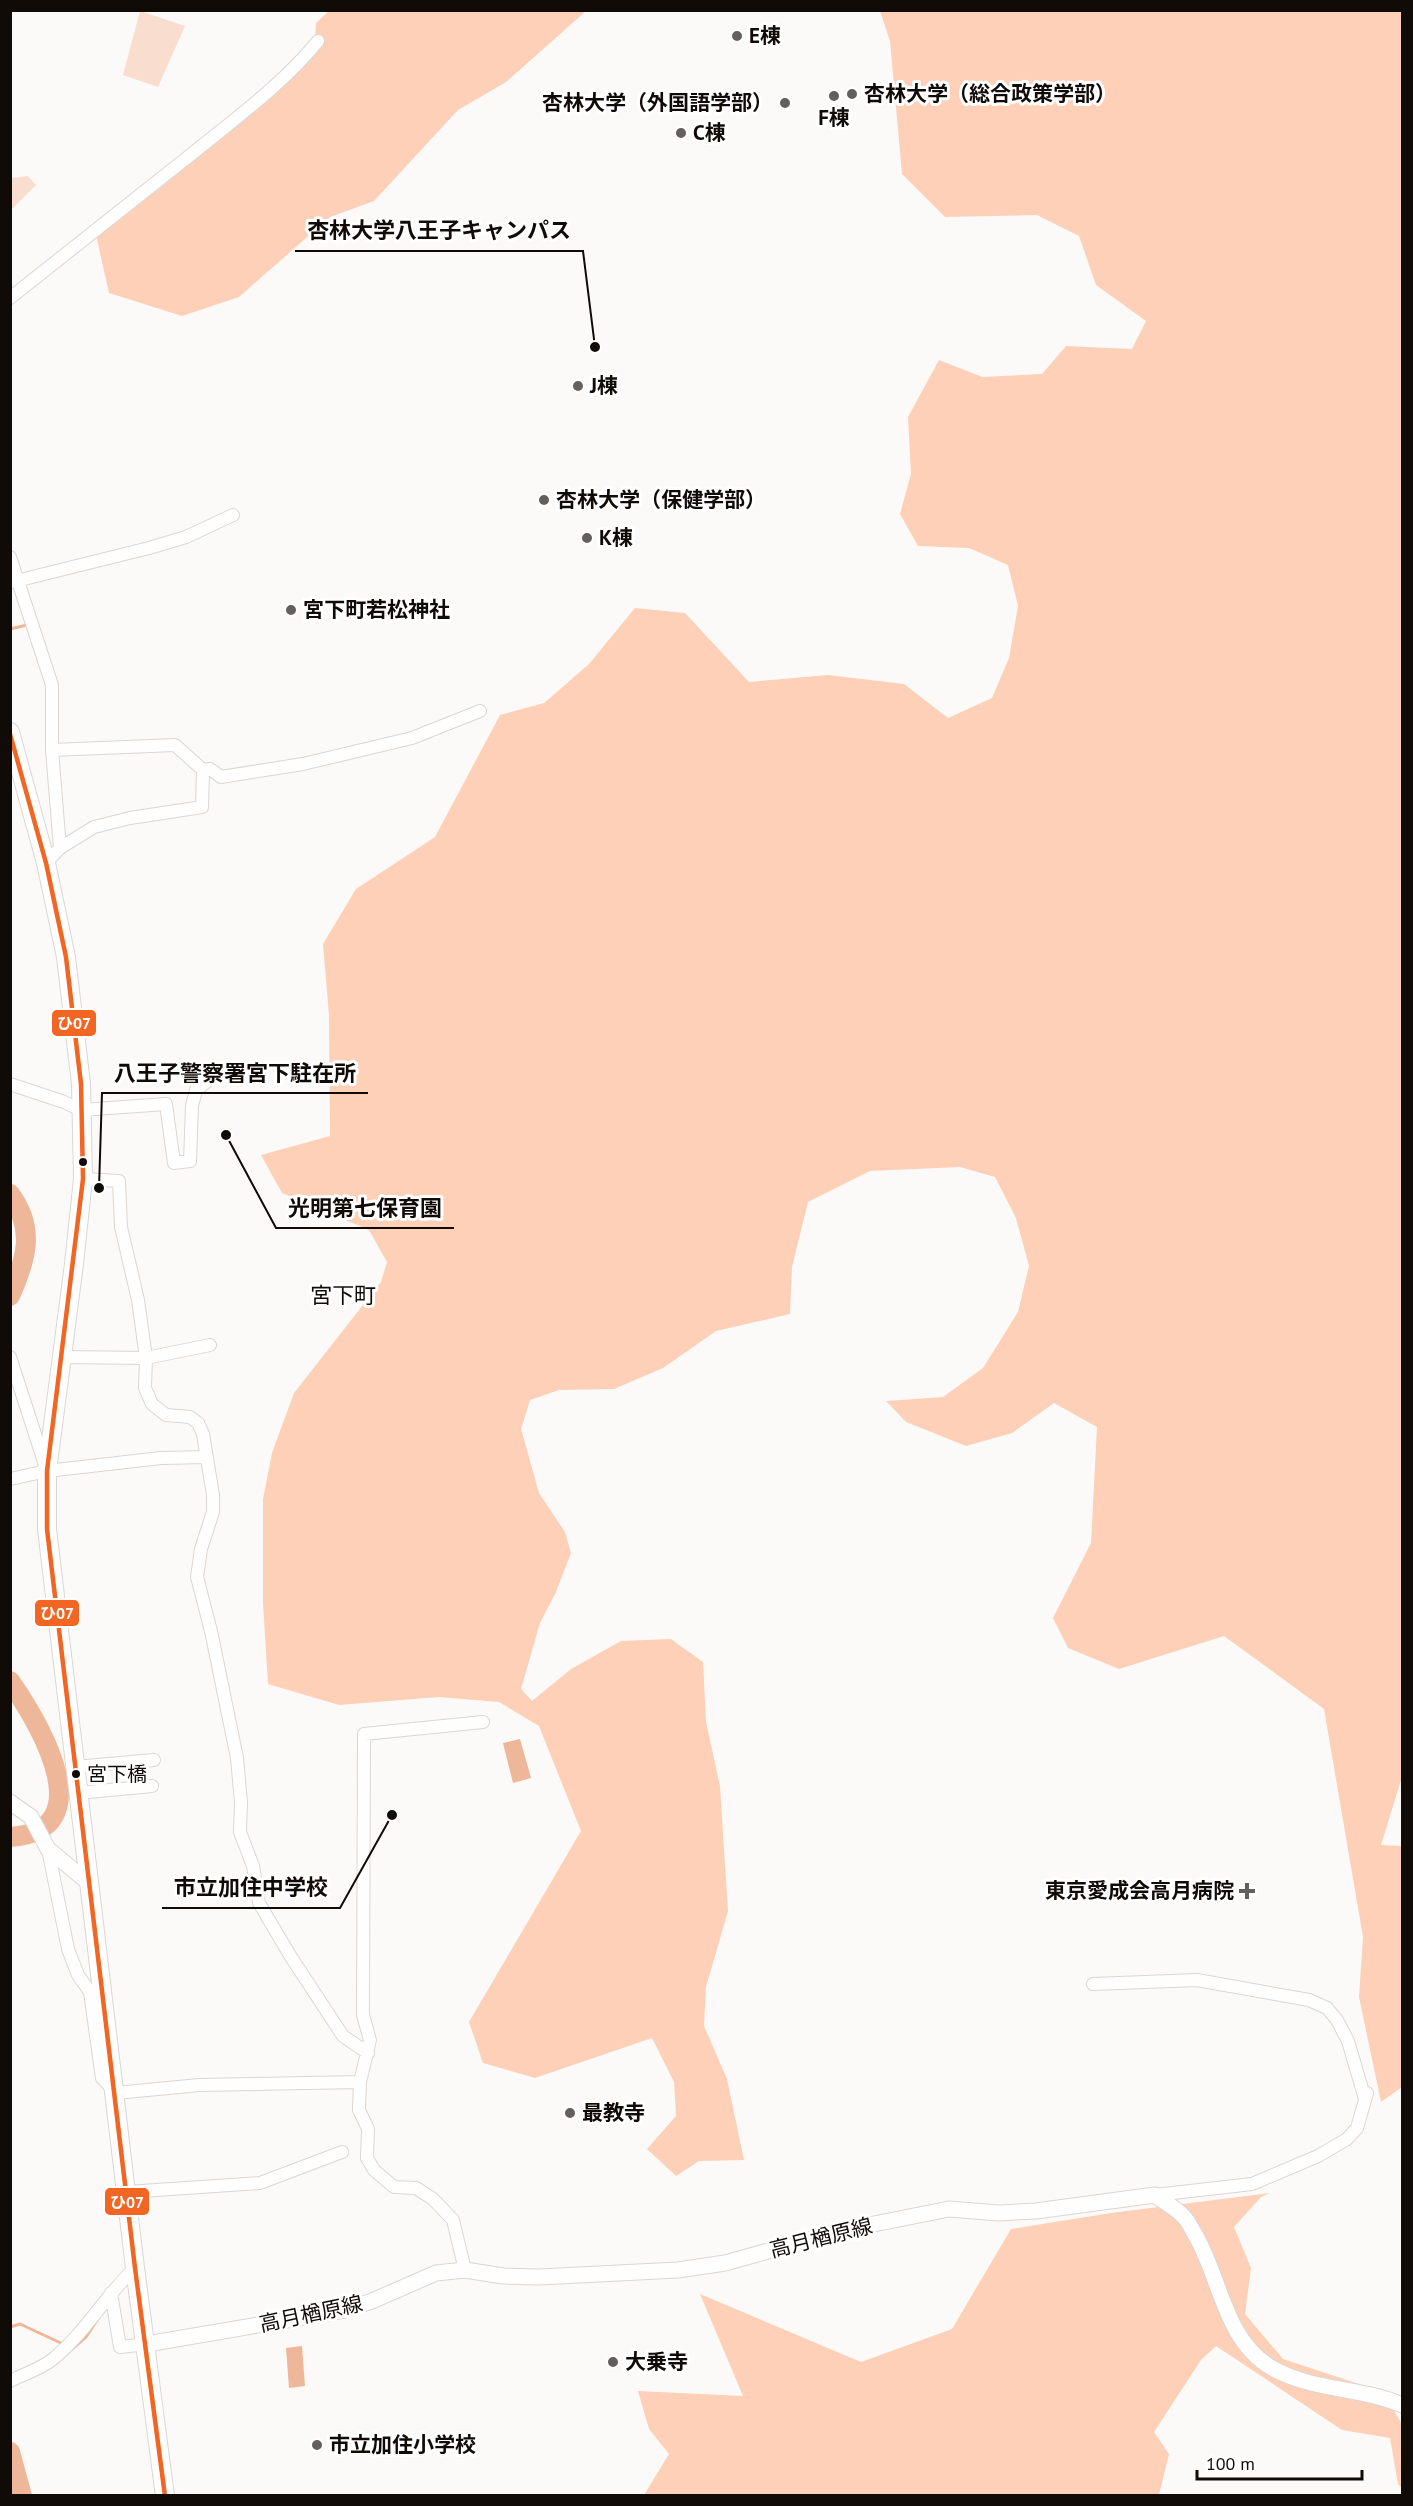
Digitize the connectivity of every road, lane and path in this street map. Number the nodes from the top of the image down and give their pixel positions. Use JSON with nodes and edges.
{"nodes":[{"id":1,"x":318,"y":40,"type":"dead end"},
{"id":2,"x":10,"y":298,"type":"edge"},
{"id":3,"x":233,"y":515,"type":"dead end"},
{"id":4,"x":10,"y":557,"type":"edge"},
{"id":5,"x":14,"y":582,"type":"edge"},
{"id":6,"x":480,"y":711,"type":"dead end"},
{"id":7,"x":10,"y":732,"type":"edge"},
{"id":8,"x":52,"y":750,"type":"junction"},
{"id":9,"x":203,"y":770,"type":"junction"},
{"id":10,"x":60,"y":848,"type":"junction"},
{"id":11,"x":46,"y":863,"type":"junction"},
{"id":12,"x":234,"y":1070,"type":"dead end"},
{"id":13,"x":10,"y":1084,"type":"edge"},
{"id":14,"x":81,"y":1110,"type":"junction"},
{"id":15,"x":83,"y":1179,"type":"junction"},
{"id":16,"x":210,"y":1345,"type":"dead end"},
{"id":17,"x":10,"y":1357,"type":"edge"},
{"id":18,"x":62,"y":1357,"type":"junction"},
{"id":19,"x":146,"y":1358,"type":"junction"},
{"id":20,"x":207,"y":1457,"type":"junction"},
{"id":21,"x":47,"y":1472,"type":"junction"},
{"id":22,"x":10,"y":1479,"type":"edge"},
{"id":23,"x":483,"y":1722,"type":"dead end"},
{"id":24,"x":154,"y":1760,"type":"dead end"},
{"id":25,"x":75,"y":1767,"type":"junction"},
{"id":26,"x":152,"y":1786,"type":"dead end"},
{"id":27,"x":78,"y":1793,"type":"junction"},
{"id":28,"x":10,"y":1802,"type":"edge"},
{"id":29,"x":42,"y":1836,"type":"junction"},
{"id":30,"x":89,"y":1883,"type":"junction"},
{"id":31,"x":1093,"y":1984,"type":"dead end"},
{"id":32,"x":368,"y":2053,"type":"junction"},
{"id":33,"x":360,"y":2082,"type":"junction"},
{"id":34,"x":116,"y":2093,"type":"junction"},
{"id":35,"x":342,"y":2152,"type":"dead end"},
{"id":36,"x":127,"y":2192,"type":"junction"},
{"id":37,"x":1155,"y":2195,"type":"junction"},
{"id":38,"x":135,"y":2268,"type":"junction"},
{"id":39,"x":465,"y":2270,"type":"junction"},
{"id":40,"x":111,"y":2293,"type":"junction"},
{"id":41,"x":147,"y":2344,"type":"junction"},
{"id":42,"x":10,"y":2380,"type":"edge"},
{"id":43,"x":1402,"y":2405,"type":"edge"},
{"id":44,"x":165,"y":2496,"type":"edge"}],
"edges":[{"from":1,"to":2,"type":"street"},
{"from":3,"to":5,"type":"street"},
{"from":4,"to":5,"type":"street"},
{"from":5,"to":8,"type":"street"},
{"from":6,"to":9,"type":"street"},
{"from":7,"to":11,"type":"highway"},
{"from":8,"to":9,"type":"street"},
{"from":8,"to":10,"type":"street"},
{"from":9,"to":10,"type":"street"},
{"from":10,"to":11,"type":"street"},
{"from":11,"to":14,"type":"highway"},
{"from":12,"to":14,"type":"street"},
{"from":13,"to":14,"type":"street"},
{"from":14,"to":15,"type":"highway"},
{"from":15,"to":18,"type":"highway"},
{"from":15,"to":19,"type":"street"},
{"from":16,"to":19,"type":"street"},
{"from":17,"to":21,"type":"street"},
{"from":18,"to":19,"type":"street"},
{"from":18,"to":21,"type":"highway"},
{"from":19,"to":20,"type":"street"},
{"from":20,"to":21,"type":"street"},
{"from":20,"to":32,"type":"street"},
{"from":21,"to":22,"type":"street"},
{"from":21,"to":25,"type":"highway"},
{"from":23,"to":32,"type":"street"},
{"from":24,"to":25,"type":"street"},
{"from":25,"to":27,"type":"highway"},
{"from":26,"to":27,"type":"street"},
{"from":27,"to":30,"type":"highway"},
{"from":28,"to":29,"type":"main road"},
{"from":29,"to":30,"type":"main road"},
{"from":29,"to":34,"type":"street"},
{"from":30,"to":34,"type":"highway"},
{"from":31,"to":37,"type":"street"},
{"from":32,"to":33,"type":"street"},
{"from":33,"to":34,"type":"street"},
{"from":33,"to":39,"type":"street"},
{"from":34,"to":36,"type":"highway"},
{"from":35,"to":36,"type":"street"},
{"from":36,"to":38,"type":"highway"},
{"from":37,"to":39,"type":"main road","name":"高月楢原線"},
{"from":37,"to":43,"type":"main road"},
{"from":38,"to":40,"type":"street"},
{"from":38,"to":41,"type":"highway"},
{"from":39,"to":41,"type":"main road","name":"高月楢原線"},
{"from":40,"to":41,"type":"street"},
{"from":40,"to":42,"type":"street"},
{"from":41,"to":44,"type":"highway"}]}
